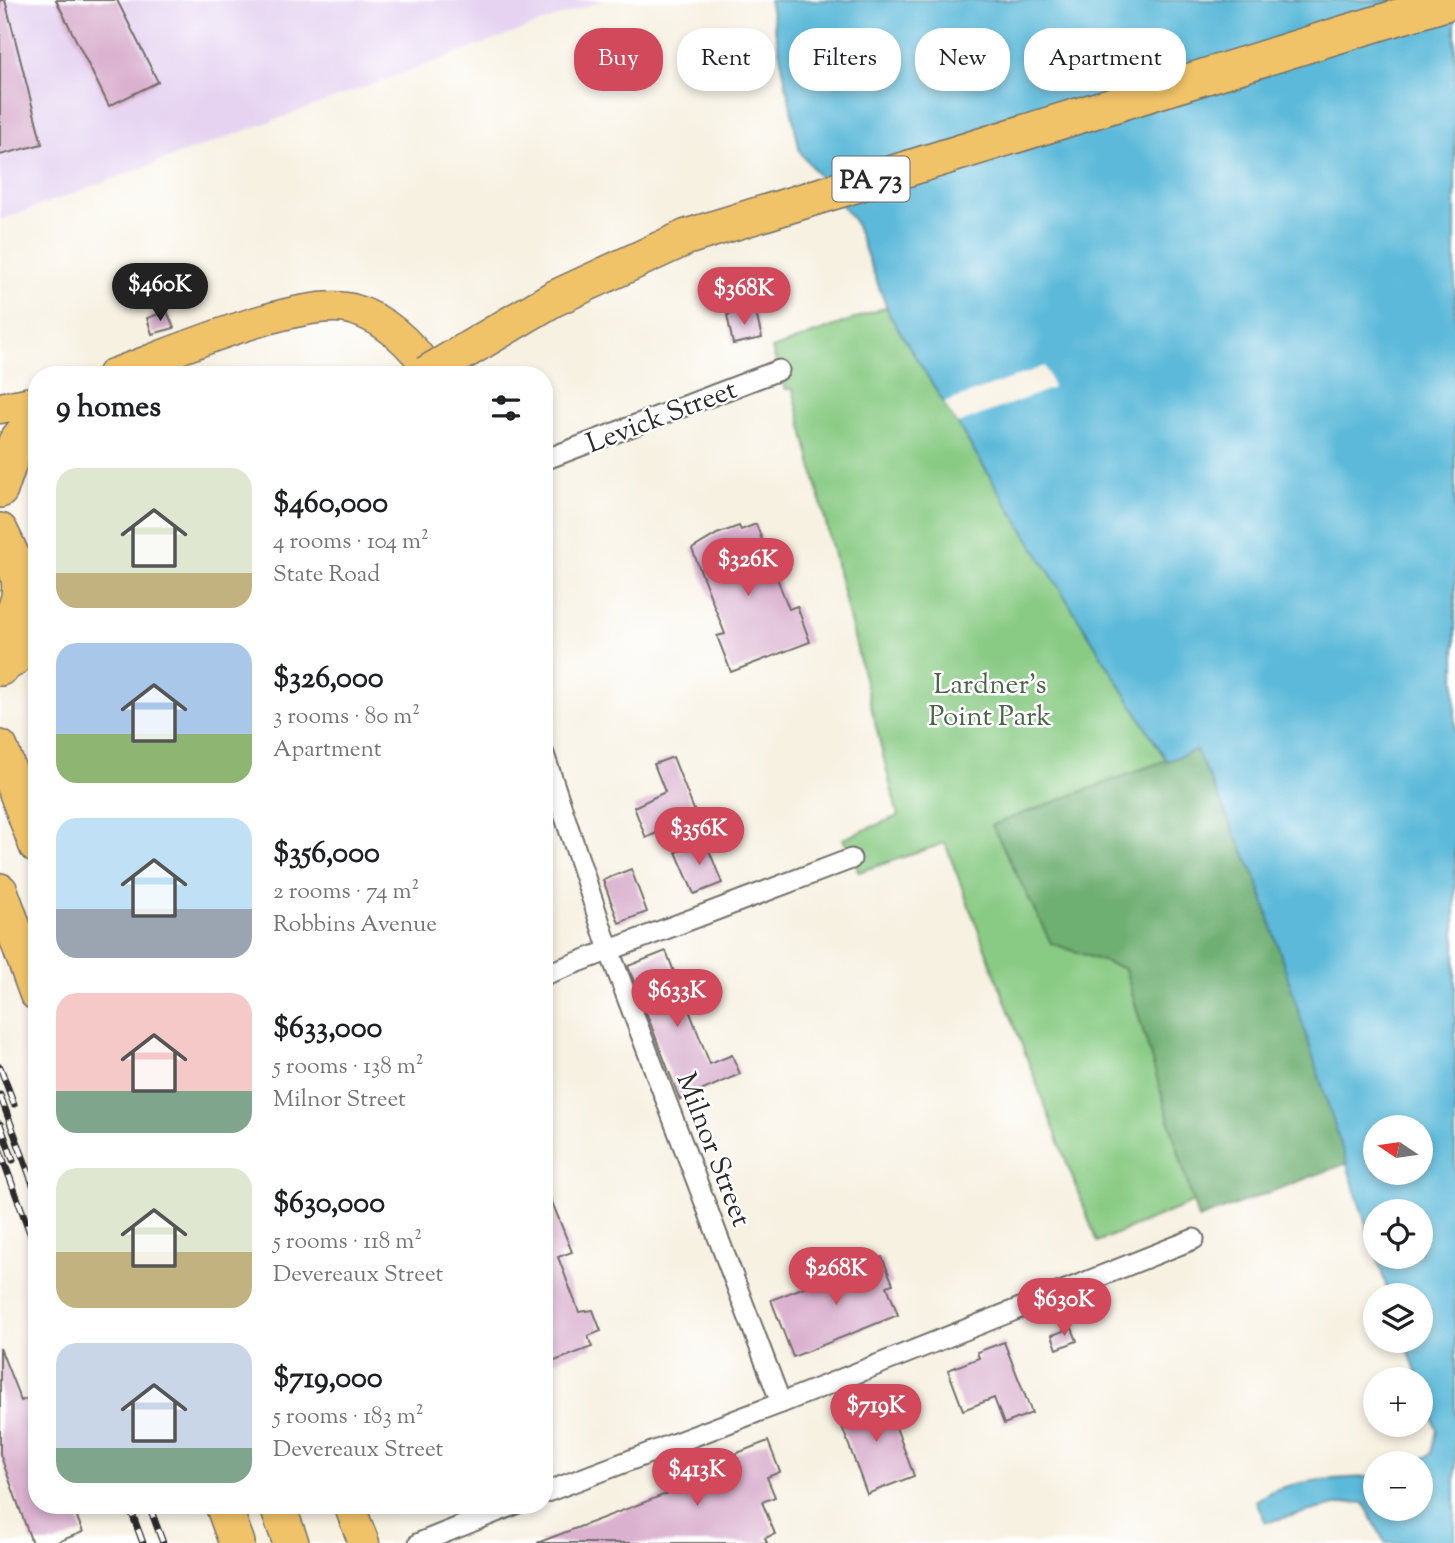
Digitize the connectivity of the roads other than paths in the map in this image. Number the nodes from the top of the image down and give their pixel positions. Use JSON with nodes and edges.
{"nodes":[{"id":1,"x":1455,"y":1,"type":"edge"},
{"id":2,"x":136,"y":366,"type":"edge"},
{"id":3,"x":426,"y":366,"type":"edge"},
{"id":4,"x":440,"y":366,"type":"edge"},
{"id":5,"x":779,"y":370,"type":"dead end"},
{"id":6,"x":28,"y":403,"type":"edge"},
{"id":7,"x":0,"y":408,"type":"edge"},
{"id":8,"x":28,"y":427,"type":"edge"},
{"id":9,"x":553,"y":457,"type":"edge"},
{"id":10,"x":0,"y":490,"type":"edge"},
{"id":11,"x":0,"y":531,"type":"edge"},
{"id":12,"x":28,"y":540,"type":"edge"},
{"id":13,"x":28,"y":625,"type":"edge"},
{"id":14,"x":0,"y":639,"type":"edge"},
{"id":15,"x":28,"y":648,"type":"edge"},
{"id":16,"x":0,"y":668,"type":"edge"},
{"id":17,"x":28,"y":669,"type":"edge"},
{"id":18,"x":0,"y":748,"type":"edge"},
{"id":19,"x":553,"y":781,"type":"edge"},
{"id":20,"x":28,"y":822,"type":"edge"},
{"id":21,"x":851,"y":859,"type":"dead end"},
{"id":22,"x":0,"y":891,"type":"edge"},
{"id":23,"x":610,"y":950,"type":"junction"},
{"id":24,"x":28,"y":968,"type":"edge"},
{"id":25,"x":553,"y":972,"type":"edge"},
{"id":26,"x":1194,"y":1239,"type":"dead end"},
{"id":27,"x":781,"y":1403,"type":"junction"},
{"id":28,"x":553,"y":1490,"type":"edge"},
{"id":29,"x":226,"y":1514,"type":"edge"},
{"id":30,"x":280,"y":1514,"type":"edge"},
{"id":31,"x":353,"y":1514,"type":"edge"},
{"id":32,"x":492,"y":1514,"type":"edge"},
{"id":33,"x":237,"y":1543,"type":"edge"},
{"id":34,"x":291,"y":1543,"type":"edge"},
{"id":35,"x":364,"y":1543,"type":"edge"},
{"id":36,"x":419,"y":1543,"type":"edge"}],
"edges":[{"from":1,"to":4,"type":"highway","number":"PA 73","bridge":true},
{"from":2,"to":3,"type":"main road"},
{"from":5,"to":9,"type":"street","name":"Levick Street"},
{"from":6,"to":7,"type":"main road"},
{"from":8,"to":10,"type":"highway"},
{"from":10,"to":12,"type":"highway"},
{"from":11,"to":14,"type":"highway"},
{"from":13,"to":14,"type":"highway"},
{"from":15,"to":16,"type":"highway"},
{"from":16,"to":17,"type":"highway"},
{"from":18,"to":20,"type":"highway"},
{"from":19,"to":23,"type":"street","name":"Milnor Street"},
{"from":21,"to":23,"type":"street"},
{"from":22,"to":24,"type":"highway"},
{"from":23,"to":25,"type":"street"},
{"from":23,"to":27,"type":"street","name":"Milnor Street"},
{"from":26,"to":27,"type":"street"},
{"from":27,"to":28,"type":"street"},
{"from":29,"to":33,"type":"highway"},
{"from":30,"to":34,"type":"highway"},
{"from":31,"to":35,"type":"main road"},
{"from":32,"to":36,"type":"street"}]}
